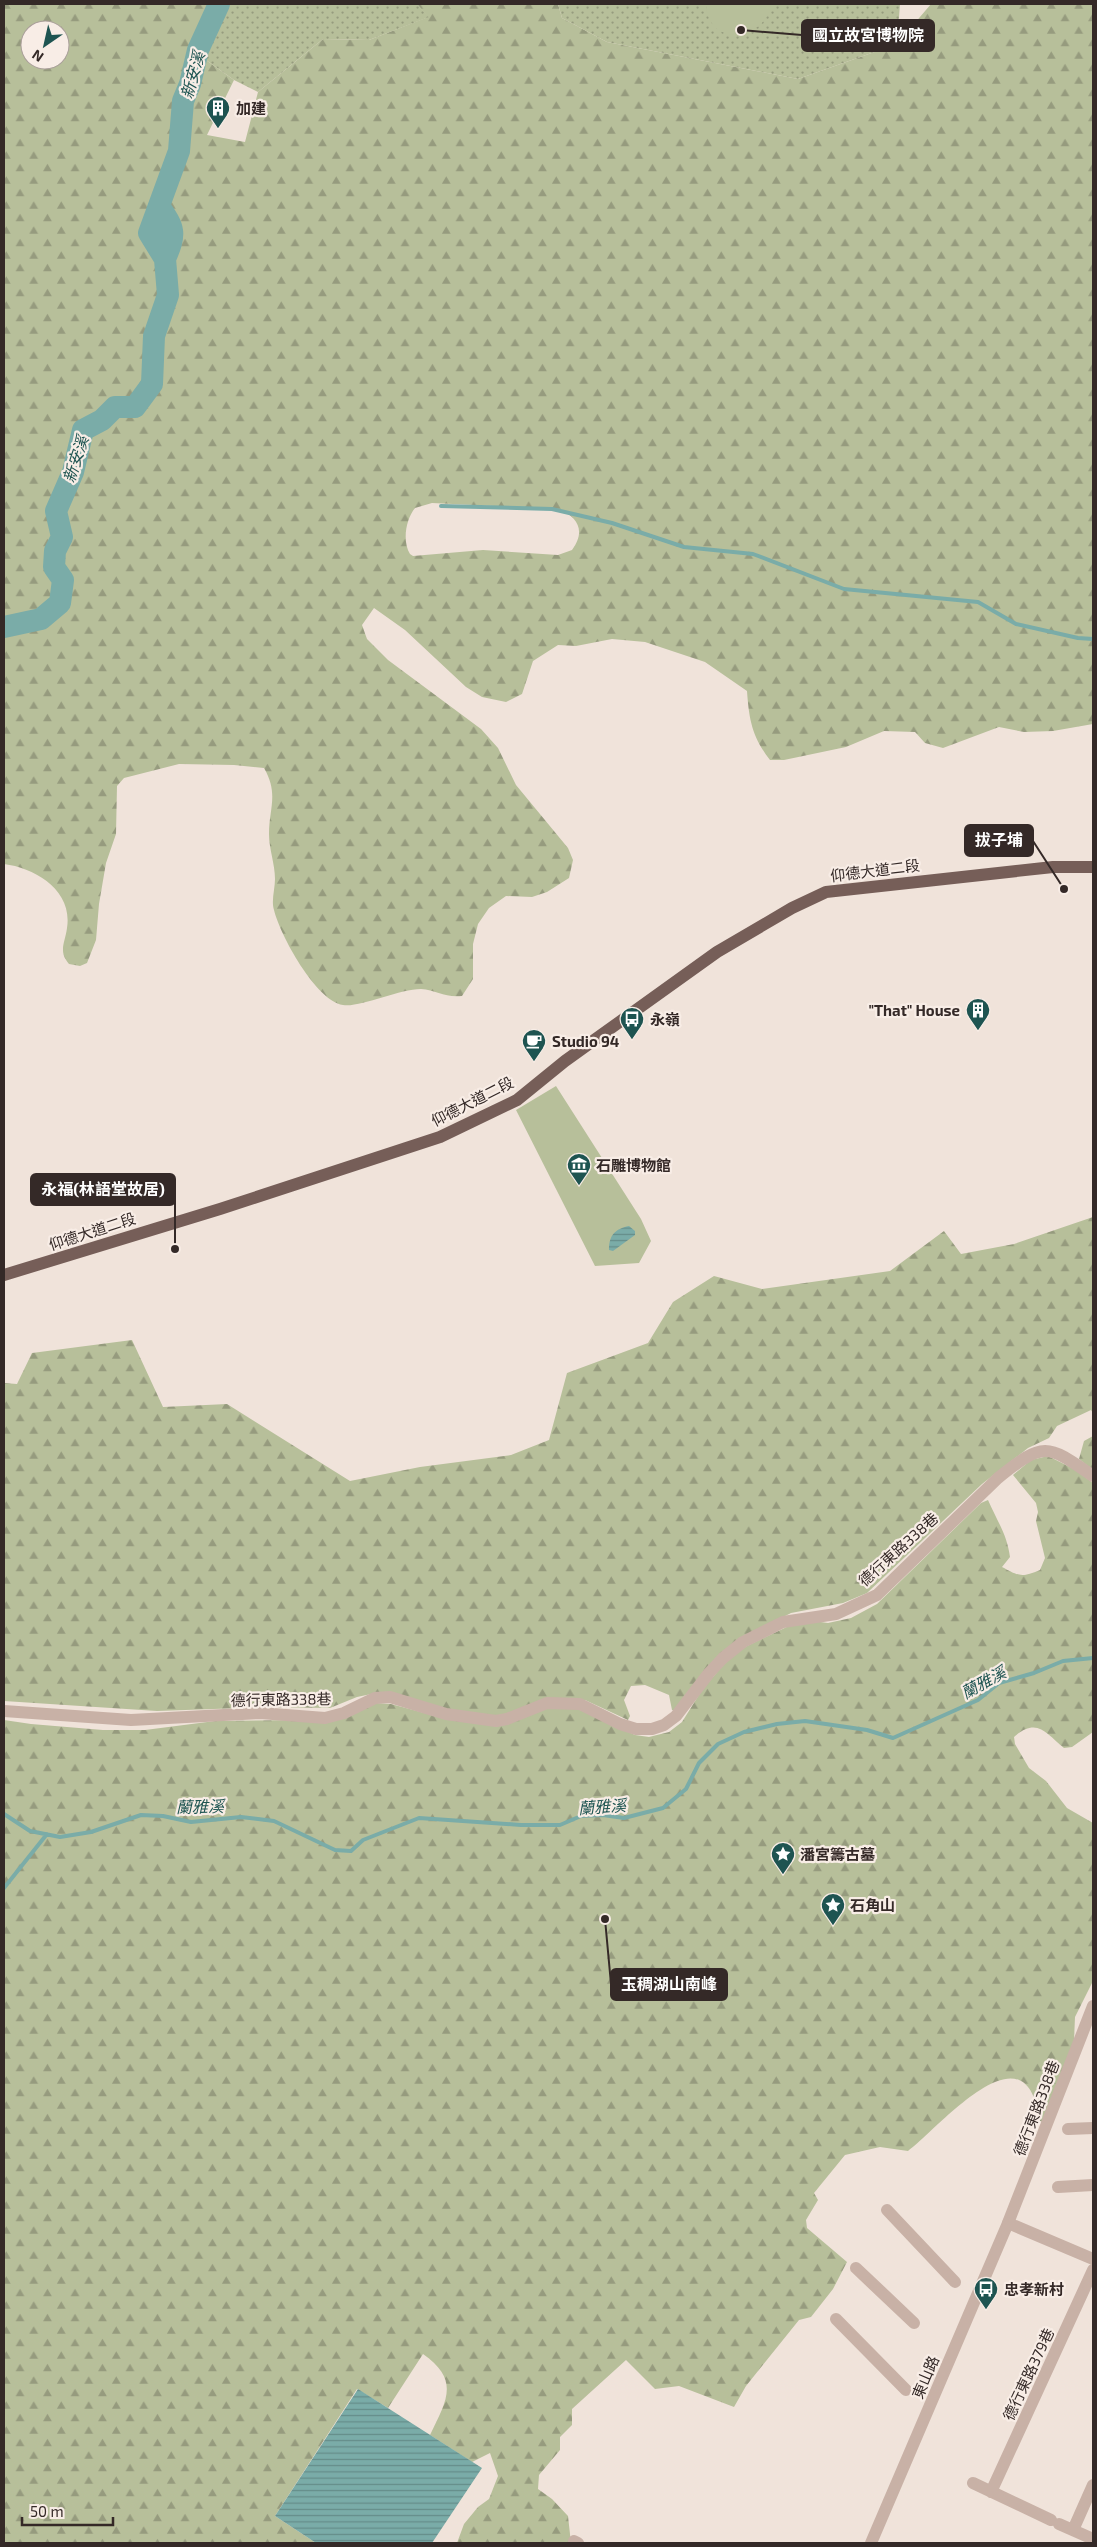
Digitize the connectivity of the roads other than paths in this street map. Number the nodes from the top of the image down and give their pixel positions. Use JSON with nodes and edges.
{"nodes":[{"id":1,"x":1093,"y":866,"type":"edge"},
{"id":2,"x":4,"y":1275,"type":"edge"},
{"id":3,"x":1093,"y":1476,"type":"edge"},
{"id":4,"x":4,"y":1711,"type":"edge"},
{"id":5,"x":1093,"y":2006,"type":"edge"},
{"id":6,"x":1093,"y":2128,"type":"edge"},
{"id":7,"x":1068,"y":2129,"type":"dead end"},
{"id":8,"x":1093,"y":2185,"type":"edge"},
{"id":9,"x":1058,"y":2187,"type":"dead end"},
{"id":10,"x":887,"y":2210,"type":"dead end"},
{"id":11,"x":1008,"y":2223,"type":"junction"},
{"id":12,"x":1093,"y":2259,"type":"edge"},
{"id":13,"x":856,"y":2268,"type":"dead end"},
{"id":14,"x":1093,"y":2270,"type":"edge"},
{"id":15,"x":955,"y":2282,"type":"dead end"},
{"id":16,"x":836,"y":2319,"type":"dead end"},
{"id":17,"x":914,"y":2323,"type":"dead end"},
{"id":18,"x":906,"y":2390,"type":"dead end"},
{"id":19,"x":974,"y":2483,"type":"dead end"},
{"id":20,"x":1093,"y":2485,"type":"edge"},
{"id":21,"x":991,"y":2492,"type":"junction"},
{"id":22,"x":1073,"y":2530,"type":"junction"},
{"id":23,"x":1093,"y":2539,"type":"edge"},
{"id":24,"x":871,"y":2543,"type":"edge"}],
"edges":[{"from":1,"to":2,"type":"main road","name":"仰德大道二段"},
{"from":3,"to":4,"type":"street","name":"德行東路338巷"},
{"from":5,"to":11,"type":"street","name":"德行東路338巷"},
{"from":6,"to":7,"type":"street"},
{"from":8,"to":9,"type":"street"},
{"from":10,"to":15,"type":"street"},
{"from":11,"to":12,"type":"street"},
{"from":11,"to":24,"type":"street","name":"東山路"},
{"from":13,"to":17,"type":"street"},
{"from":14,"to":21,"type":"street","name":"德行東路379巷"},
{"from":16,"to":18,"type":"street"},
{"from":19,"to":21,"type":"street"},
{"from":20,"to":22,"type":"street"},
{"from":21,"to":22,"type":"street"},
{"from":22,"to":23,"type":"street"}]}
